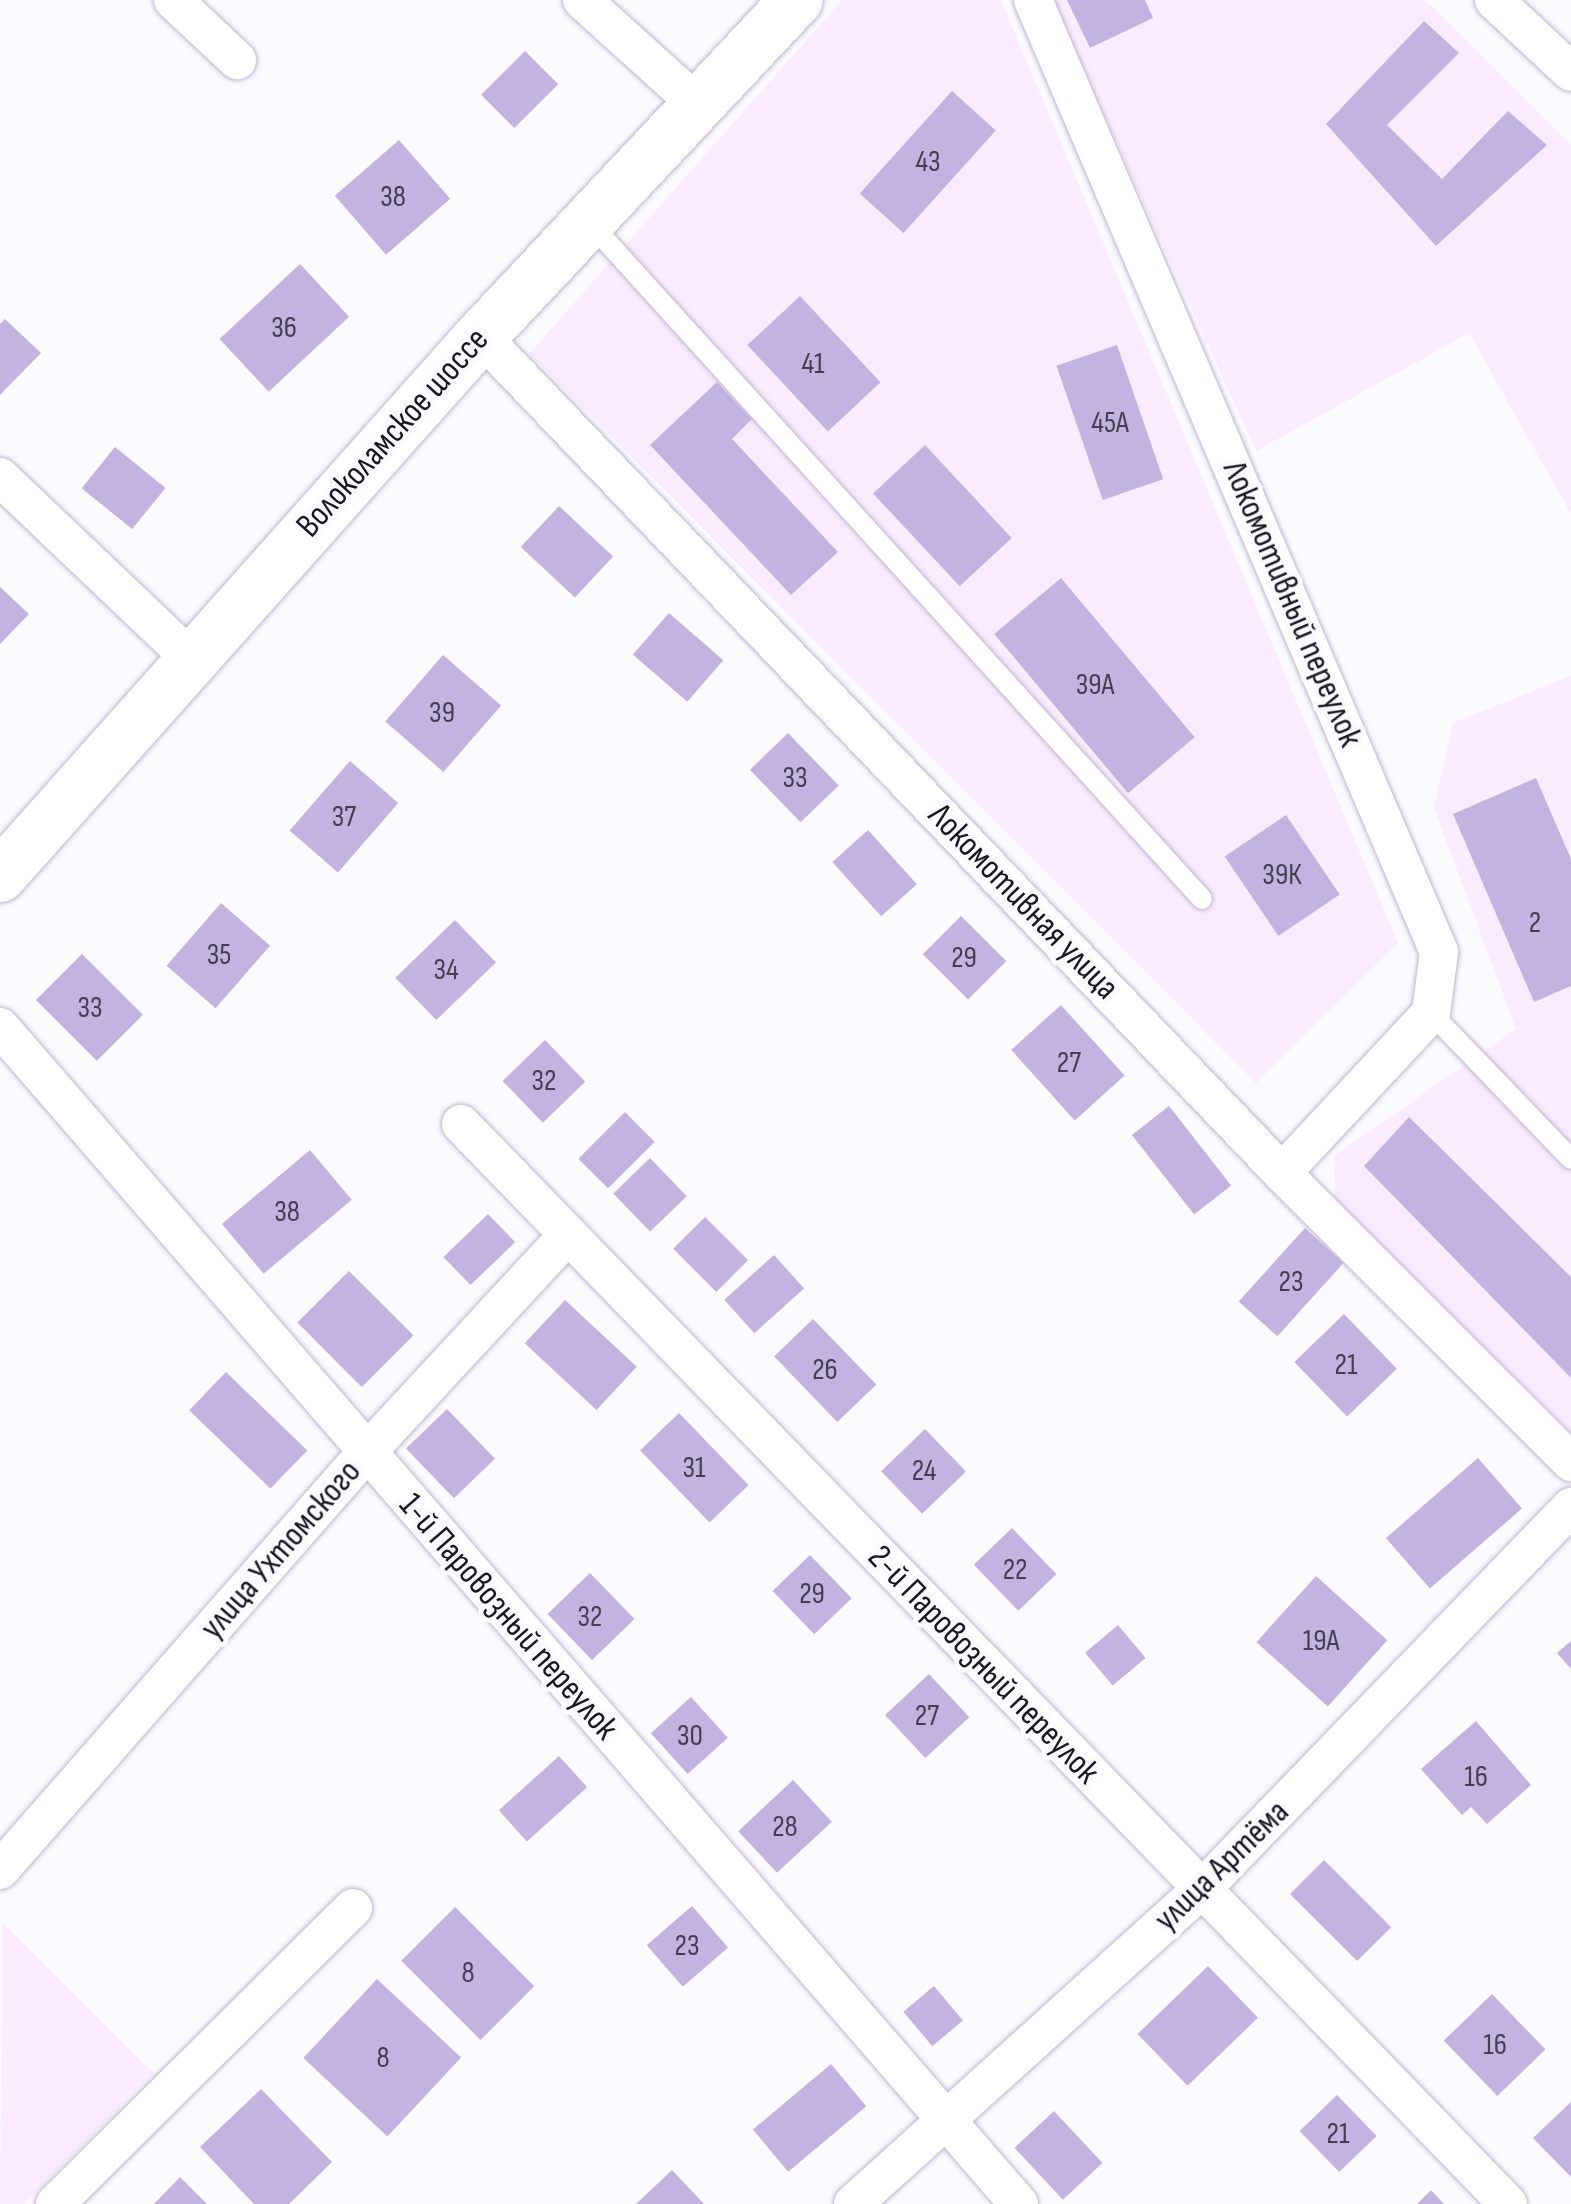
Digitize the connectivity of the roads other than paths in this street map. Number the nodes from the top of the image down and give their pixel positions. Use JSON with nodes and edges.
{"nodes":[{"id":1,"x":173,"y":0,"type":"edge"},
{"id":2,"x":582,"y":0,"type":"edge"},
{"id":3,"x":796,"y":0,"type":"edge"},
{"id":4,"x":1033,"y":0,"type":"edge"},
{"id":5,"x":1494,"y":0,"type":"edge"},
{"id":6,"x":237,"y":60,"type":"dead end"},
{"id":7,"x":1571,"y":72,"type":"edge"},
{"id":8,"x":697,"y":104,"type":"junction"},
{"id":9,"x":588,"y":221,"type":"junction"},
{"id":10,"x":480,"y":336,"type":"junction"},
{"id":11,"x":0,"y":477,"type":"edge"},
{"id":12,"x":191,"y":659,"type":"junction"},
{"id":13,"x":0,"y":876,"type":"edge"},
{"id":14,"x":1202,"y":898,"type":"dead end"},
{"id":15,"x":1431,"y":1014,"type":"junction"},
{"id":16,"x":0,"y":1027,"type":"edge"},
{"id":17,"x":461,"y":1124,"type":"dead end"},
{"id":18,"x":1571,"y":1159,"type":"edge"},
{"id":19,"x":1282,"y":1173,"type":"junction"},
{"id":20,"x":568,"y":1235,"type":"junction"},
{"id":21,"x":366,"y":1452,"type":"junction"},
{"id":22,"x":1571,"y":1462,"type":"edge"},
{"id":23,"x":1571,"y":1507,"type":"edge"},
{"id":24,"x":0,"y":1870,"type":"edge"},
{"id":25,"x":1201,"y":1890,"type":"junction"},
{"id":26,"x":353,"y":1908,"type":"dead end"},
{"id":27,"x":948,"y":2121,"type":"junction"},
{"id":28,"x":55,"y":2204,"type":"edge"},
{"id":29,"x":853,"y":2204,"type":"edge"},
{"id":30,"x":1020,"y":2204,"type":"edge"},
{"id":31,"x":1508,"y":2204,"type":"edge"}],
"edges":[{"from":1,"to":6,"type":"street"},
{"from":2,"to":8,"type":"street"},
{"from":3,"to":8,"type":"main road","name":"Волоколамское шоссе"},
{"from":4,"to":15,"type":"street","name":"Локомотивный переулок"},
{"from":5,"to":7,"type":"street"},
{"from":8,"to":9,"type":"main road","name":"Волоколамское шоссе"},
{"from":9,"to":10,"type":"main road","name":"Волоколамское шоссе"},
{"from":9,"to":14,"type":"lane"},
{"from":10,"to":12,"type":"main road","name":"Волоколамское шоссе"},
{"from":10,"to":19,"type":"street","name":"Локомотивная улица"},
{"from":11,"to":12,"type":"street"},
{"from":12,"to":13,"type":"main road","name":"Волоколамское шоссе"},
{"from":15,"to":18,"type":"lane"},
{"from":15,"to":19,"type":"street"},
{"from":16,"to":21,"type":"street","name":"1-й Паровозный переулок"},
{"from":17,"to":20,"type":"street","name":"2-й Паровозный переулок"},
{"from":19,"to":22,"type":"street","name":"Локомотивная улица"},
{"from":20,"to":21,"type":"street","name":"улица Ухтомского"},
{"from":20,"to":25,"type":"street","name":"2-й Паровозный переулок"},
{"from":21,"to":24,"type":"street","name":"улица Ухтомского"},
{"from":21,"to":27,"type":"street","name":"1-й Паровозный переулок"},
{"from":23,"to":25,"type":"street","name":"улица Артёма"},
{"from":25,"to":27,"type":"street","name":"улица Артёма"},
{"from":25,"to":31,"type":"street","name":"2-й Паровозный переулок"},
{"from":26,"to":28,"type":"street"},
{"from":27,"to":29,"type":"street","name":"улица Артёма"},
{"from":27,"to":30,"type":"street","name":"1-й Паровозный переулок"}]}
